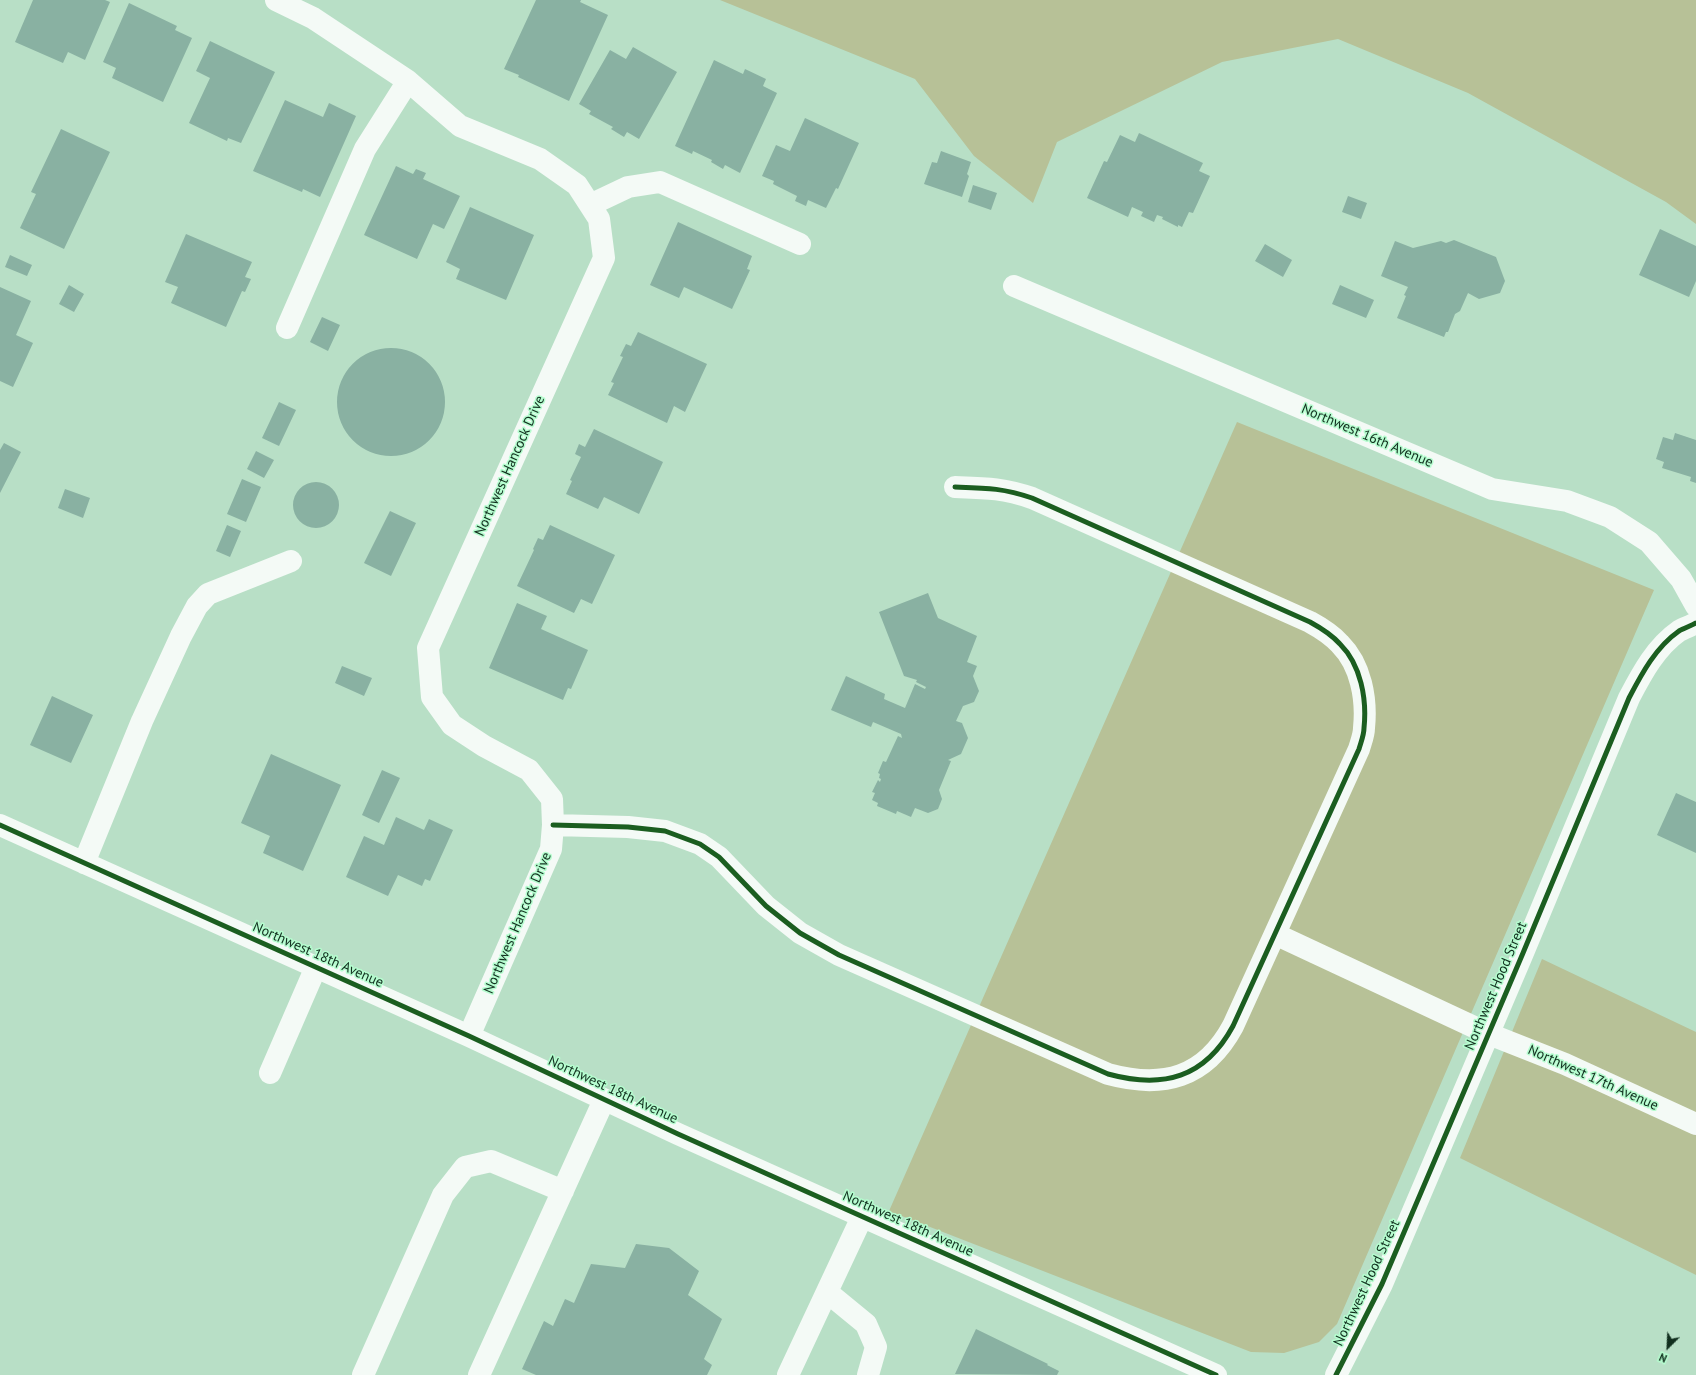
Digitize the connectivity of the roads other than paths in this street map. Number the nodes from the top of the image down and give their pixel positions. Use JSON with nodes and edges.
{"nodes":[{"id":1,"x":276,"y":0,"type":"edge"},
{"id":2,"x":408,"y":81,"type":"junction"},
{"id":3,"x":590,"y":205,"type":"junction"},
{"id":4,"x":800,"y":244,"type":"dead end"},
{"id":5,"x":1014,"y":286,"type":"dead end"},
{"id":6,"x":287,"y":328,"type":"dead end"},
{"id":7,"x":955,"y":488,"type":"dead end"},
{"id":8,"x":291,"y":561,"type":"dead end"},
{"id":9,"x":1696,"y":606,"type":"edge"},
{"id":10,"x":1696,"y":623,"type":"edge"},
{"id":11,"x":0,"y":825,"type":"edge"},
{"id":12,"x":553,"y":825,"type":"junction"},
{"id":13,"x":84,"y":863,"type":"junction"},
{"id":14,"x":1275,"y":934,"type":"junction"},
{"id":15,"x":316,"y":967,"type":"junction"},
{"id":16,"x":1489,"y":1034,"type":"junction"},
{"id":17,"x":469,"y":1036,"type":"junction"},
{"id":18,"x":270,"y":1073,"type":"dead end"},
{"id":19,"x":604,"y":1100,"type":"junction"},
{"id":20,"x":1696,"y":1124,"type":"edge"},
{"id":21,"x":563,"y":1191,"type":"junction"},
{"id":22,"x":862,"y":1217,"type":"junction"},
{"id":23,"x":827,"y":1292,"type":"junction"},
{"id":24,"x":363,"y":1375,"type":"edge"},
{"id":25,"x":479,"y":1375,"type":"edge"},
{"id":26,"x":788,"y":1375,"type":"edge"},
{"id":27,"x":868,"y":1375,"type":"edge"},
{"id":28,"x":1216,"y":1375,"type":"edge"},
{"id":29,"x":1336,"y":1375,"type":"edge"}],
"edges":[{"from":1,"to":2,"type":"street","name":"Northwest Hancock Drive"},
{"from":2,"to":3,"type":"street","name":"Northwest Hancock Drive"},
{"from":2,"to":6,"type":"street"},
{"from":3,"to":4,"type":"street"},
{"from":3,"to":12,"type":"street","name":"Northwest Hancock Drive"},
{"from":5,"to":9,"type":"street","name":"Northwest 16th Avenue"},
{"from":7,"to":14,"type":"street"},
{"from":8,"to":13,"type":"street"},
{"from":10,"to":16,"type":"street","name":"Northwest Hood Street"},
{"from":11,"to":13,"type":"street","name":"Northwest 18th Avenue"},
{"from":12,"to":14,"type":"street"},
{"from":12,"to":17,"type":"street","name":"Northwest Hancock Drive"},
{"from":13,"to":15,"type":"street","name":"Northwest 18th Avenue"},
{"from":14,"to":16,"type":"street","name":"Northwest 17th Avenue"},
{"from":15,"to":17,"type":"street","name":"Northwest 18th Avenue"},
{"from":15,"to":18,"type":"street"},
{"from":16,"to":20,"type":"street","name":"Northwest 17th Avenue"},
{"from":16,"to":29,"type":"street","name":"Northwest Hood Street"},
{"from":17,"to":19,"type":"street","name":"Northwest 18th Avenue"},
{"from":19,"to":21,"type":"street"},
{"from":19,"to":22,"type":"street","name":"Northwest 18th Avenue"},
{"from":21,"to":24,"type":"street"},
{"from":21,"to":25,"type":"street"},
{"from":22,"to":23,"type":"street"},
{"from":22,"to":28,"type":"street","name":"Northwest 18th Avenue"},
{"from":23,"to":26,"type":"street"},
{"from":23,"to":27,"type":"street"}]}
